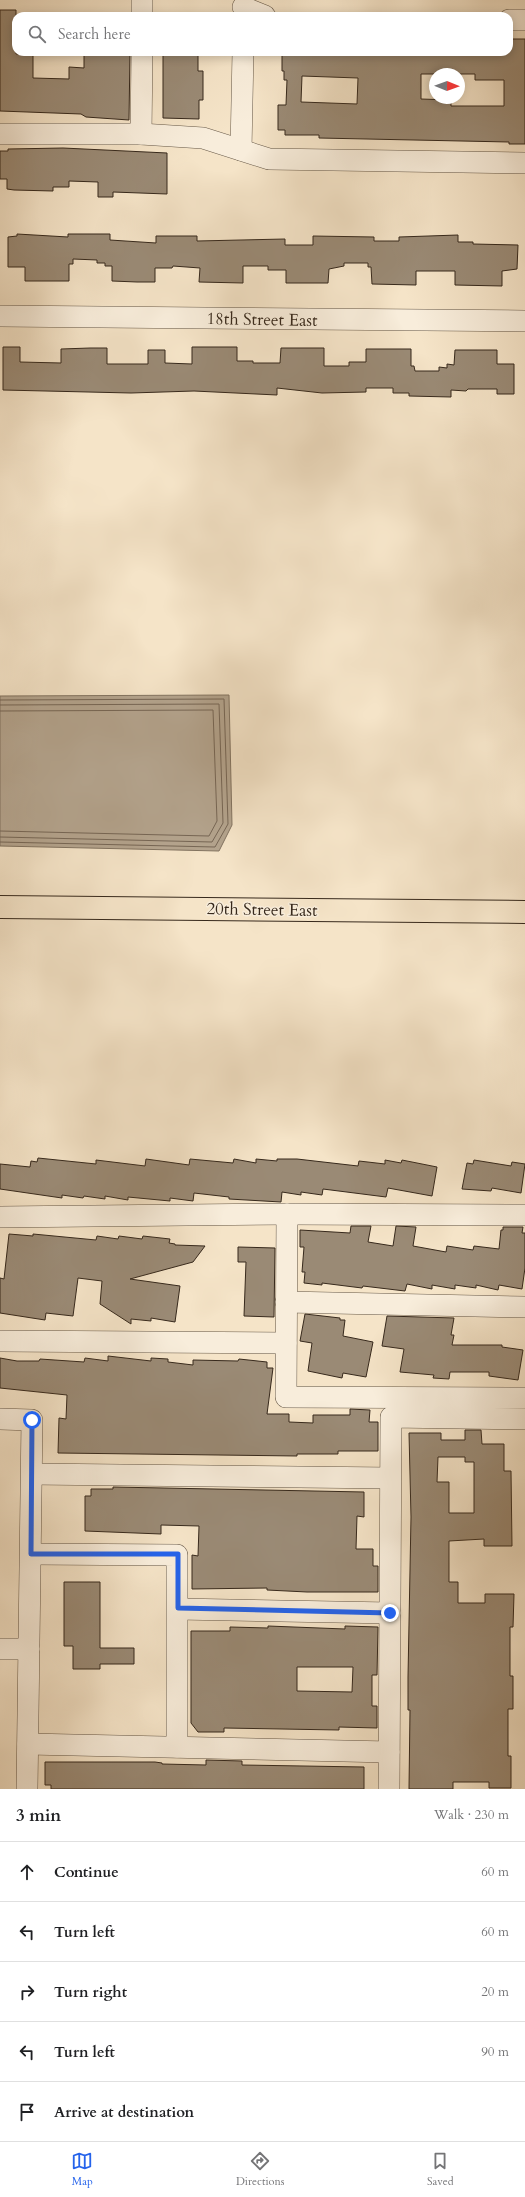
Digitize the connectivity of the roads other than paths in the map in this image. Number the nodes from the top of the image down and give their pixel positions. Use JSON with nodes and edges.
{"nodes":[{"id":1,"x":142,"y":0,"type":"edge"},
{"id":2,"x":240,"y":8,"type":"edge"},
{"id":3,"x":142,"y":12,"type":"edge"},
{"id":4,"x":252,"y":12,"type":"edge"},
{"id":5,"x":513,"y":20,"type":"edge"},
{"id":6,"x":525,"y":20,"type":"edge"},
{"id":7,"x":142,"y":56,"type":"edge"},
{"id":8,"x":243,"y":56,"type":"edge"},
{"id":9,"x":0,"y":134,"type":"edge"},
{"id":10,"x":140,"y":134,"type":"junction"},
{"id":11,"x":241,"y":150,"type":"junction"},
{"id":12,"x":525,"y":163,"type":"edge"},
{"id":13,"x":0,"y":316,"type":"edge"},
{"id":14,"x":525,"y":321,"type":"edge"},
{"id":15,"x":0,"y":907,"type":"edge"},
{"id":16,"x":525,"y":912,"type":"edge"},
{"id":17,"x":286,"y":1214,"type":"junction"},
{"id":18,"x":525,"y":1215,"type":"edge"},
{"id":19,"x":0,"y":1217,"type":"edge"},
{"id":20,"x":286,"y":1302,"type":"junction"},
{"id":21,"x":525,"y":1307,"type":"edge"},
{"id":22,"x":0,"y":1341,"type":"edge"},
{"id":23,"x":286,"y":1343,"type":"junction"},
{"id":24,"x":525,"y":1398,"type":"edge"},
{"id":25,"x":0,"y":1419,"type":"edge"},
{"id":26,"x":525,"y":1419,"type":"edge"},
{"id":27,"x":32,"y":1474,"type":"junction"},
{"id":28,"x":390,"y":1478,"type":"junction"},
{"id":29,"x":31,"y":1554,"type":"junction"},
{"id":30,"x":178,"y":1608,"type":"junction"},
{"id":31,"x":390,"y":1613,"type":"junction"},
{"id":32,"x":0,"y":1649,"type":"edge"},
{"id":33,"x":29,"y":1649,"type":"junction"},
{"id":34,"x":28,"y":1744,"type":"junction"},
{"id":35,"x":177,"y":1748,"type":"junction"},
{"id":36,"x":389,"y":1752,"type":"junction"},
{"id":37,"x":27,"y":1789,"type":"edge"},
{"id":38,"x":389,"y":1789,"type":"edge"}],
"edges":[{"from":1,"to":3,"type":"street"},
{"from":2,"to":4,"type":"street"},
{"from":5,"to":6,"type":"street"},
{"from":7,"to":10,"type":"street"},
{"from":8,"to":11,"type":"street"},
{"from":9,"to":10,"type":"street"},
{"from":10,"to":11,"type":"street"},
{"from":11,"to":12,"type":"street"},
{"from":13,"to":14,"type":"street","name":"18th Street East"},
{"from":15,"to":16,"type":"main road","name":"20th Street East"},
{"from":17,"to":18,"type":"street"},
{"from":17,"to":19,"type":"street"},
{"from":17,"to":20,"type":"street"},
{"from":20,"to":21,"type":"street"},
{"from":20,"to":23,"type":"street"},
{"from":22,"to":23,"type":"street"},
{"from":23,"to":24,"type":"street"},
{"from":25,"to":27,"type":"street"},
{"from":26,"to":28,"type":"street"},
{"from":27,"to":28,"type":"street"},
{"from":27,"to":29,"type":"street"},
{"from":28,"to":31,"type":"street"},
{"from":29,"to":30,"type":"street"},
{"from":29,"to":33,"type":"street"},
{"from":30,"to":31,"type":"street"},
{"from":30,"to":35,"type":"street"},
{"from":31,"to":36,"type":"street"},
{"from":32,"to":33,"type":"street"},
{"from":33,"to":34,"type":"street"},
{"from":34,"to":35,"type":"street"},
{"from":34,"to":37,"type":"street"},
{"from":35,"to":36,"type":"street"},
{"from":36,"to":38,"type":"street"}]}
